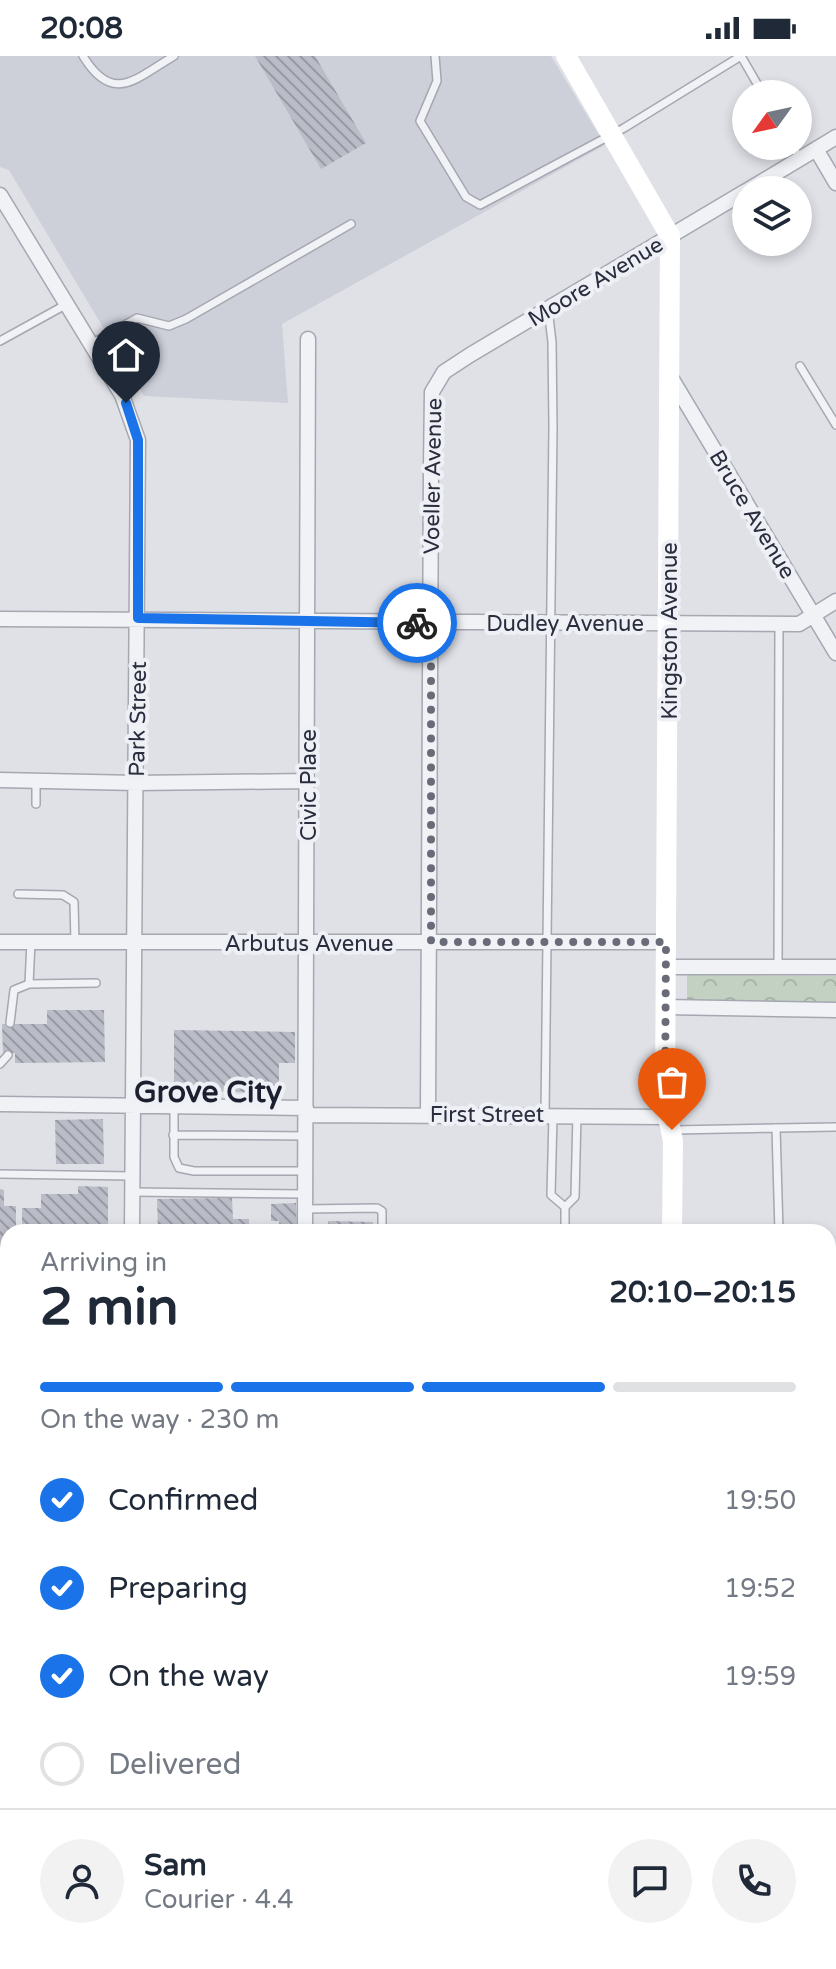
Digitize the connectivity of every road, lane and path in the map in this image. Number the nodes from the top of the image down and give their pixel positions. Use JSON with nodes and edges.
{"nodes":[{"id":1,"x":83,"y":56,"type":"edge"},
{"id":2,"x":174,"y":56,"type":"edge"},
{"id":3,"x":435,"y":56,"type":"edge"},
{"id":4,"x":566,"y":56,"type":"edge"},
{"id":5,"x":741,"y":56,"type":"edge"},
{"id":6,"x":755,"y":80,"type":"edge"},
{"id":7,"x":612,"y":134,"type":"junction"},
{"id":8,"x":836,"y":137,"type":"edge"},
{"id":9,"x":816,"y":149,"type":"junction"},
{"id":10,"x":812,"y":150,"type":"edge"},
{"id":11,"x":787,"y":160,"type":"edge"},
{"id":12,"x":766,"y":176,"type":"edge"},
{"id":13,"x":836,"y":183,"type":"edge"},
{"id":14,"x":0,"y":195,"type":"edge"},
{"id":15,"x":732,"y":200,"type":"edge"},
{"id":16,"x":351,"y":224,"type":"dead end"},
{"id":17,"x":670,"y":236,"type":"junction"},
{"id":18,"x":67,"y":304,"type":"junction"},
{"id":19,"x":548,"y":309,"type":"junction"},
{"id":20,"x":308,"y":339,"type":"dead end"},
{"id":21,"x":0,"y":341,"type":"edge"},
{"id":22,"x":91,"y":344,"type":"junction"},
{"id":23,"x":800,"y":366,"type":"dead end"},
{"id":24,"x":444,"y":372,"type":"joint"},
{"id":25,"x":670,"y":376,"type":"junction"},
{"id":26,"x":835,"y":420,"type":"edge"},
{"id":27,"x":836,"y":601,"type":"edge"},
{"id":28,"x":813,"y":615,"type":"junction"},
{"id":29,"x":138,"y":618,"type":"junction"},
{"id":30,"x":0,"y":619,"type":"edge"},
{"id":31,"x":309,"y":621,"type":"junction"},
{"id":32,"x":431,"y":623,"type":"junction"},
{"id":33,"x":551,"y":623,"type":"junction"},
{"id":34,"x":669,"y":623,"type":"junction"},
{"id":35,"x":779,"y":623,"type":"junction"},
{"id":36,"x":836,"y":653,"type":"edge"},
{"id":37,"x":0,"y":780,"type":"edge"},
{"id":38,"x":36,"y":780,"type":"junction"},
{"id":39,"x":308,"y":781,"type":"junction"},
{"id":40,"x":136,"y":783,"type":"junction"},
{"id":41,"x":36,"y":804,"type":"dead end"},
{"id":42,"x":18,"y":894,"type":"dead end"},
{"id":43,"x":0,"y":942,"type":"edge"},
{"id":44,"x":31,"y":942,"type":"junction"},
{"id":45,"x":431,"y":942,"type":"junction"},
{"id":46,"x":548,"y":942,"type":"junction"},
{"id":47,"x":666,"y":942,"type":"junction"},
{"id":48,"x":75,"y":943,"type":"junction"},
{"id":49,"x":135,"y":943,"type":"junction"},
{"id":50,"x":306,"y":943,"type":"junction"},
{"id":51,"x":666,"y":967,"type":"junction"},
{"id":52,"x":778,"y":967,"type":"junction"},
{"id":53,"x":836,"y":967,"type":"edge"},
{"id":54,"x":96,"y":983,"type":"dead end"},
{"id":55,"x":29,"y":984,"type":"junction"},
{"id":56,"x":665,"y":1007,"type":"junction"},
{"id":57,"x":836,"y":1010,"type":"edge"},
{"id":58,"x":10,"y":1023,"type":"dead end"},
{"id":59,"x":8,"y":1055,"type":"dead end"},
{"id":60,"x":0,"y":1064,"type":"edge"},
{"id":61,"x":0,"y":1104,"type":"edge"},
{"id":62,"x":133,"y":1105,"type":"junction"},
{"id":63,"x":174,"y":1106,"type":"junction"},
{"id":64,"x":306,"y":1112,"type":"junction"},
{"id":65,"x":428,"y":1113,"type":"junction"},
{"id":66,"x":549,"y":1114,"type":"junction"},
{"id":67,"x":577,"y":1114,"type":"junction"},
{"id":68,"x":670,"y":1123,"type":"junction"},
{"id":69,"x":836,"y":1127,"type":"edge"},
{"id":70,"x":776,"y":1128,"type":"junction"},
{"id":71,"x":173,"y":1135,"type":"junction"},
{"id":72,"x":306,"y":1136,"type":"junction"},
{"id":73,"x":305,"y":1171,"type":"junction"},
{"id":74,"x":0,"y":1174,"type":"edge"},
{"id":75,"x":132,"y":1176,"type":"junction"},
{"id":76,"x":132,"y":1192,"type":"junction"},
{"id":77,"x":305,"y":1201,"type":"junction"},
{"id":78,"x":565,"y":1207,"type":"junction"},
{"id":79,"x":132,"y":1224,"type":"edge"},
{"id":80,"x":305,"y":1224,"type":"edge"},
{"id":81,"x":382,"y":1224,"type":"edge"},
{"id":82,"x":565,"y":1224,"type":"edge"},
{"id":83,"x":672,"y":1224,"type":"edge"},
{"id":84,"x":779,"y":1224,"type":"edge"}],
"edges":[{"from":1,"to":2,"type":"lane"},
{"from":3,"to":7,"type":"lane"},
{"from":4,"to":7,"type":"street","name":"Kingston Avenue"},
{"from":5,"to":6,"type":"lane"},
{"from":5,"to":7,"type":"lane"},
{"from":7,"to":17,"type":"street","name":"Kingston Avenue"},
{"from":8,"to":9,"type":"street","name":"Moore Avenue"},
{"from":9,"to":10,"type":"street","name":"Moore Avenue"},
{"from":9,"to":13,"type":"street"},
{"from":11,"to":12,"type":"street","name":"Moore Avenue"},
{"from":14,"to":18,"type":"street","name":"Park Street"},
{"from":15,"to":17,"type":"street","name":"Moore Avenue"},
{"from":16,"to":22,"type":"lane"},
{"from":17,"to":19,"type":"street","name":"Moore Avenue"},
{"from":17,"to":25,"type":"street","name":"Kingston Avenue"},
{"from":18,"to":21,"type":"lane"},
{"from":18,"to":22,"type":"street","name":"Park Street"},
{"from":19,"to":24,"type":"street","name":"Moore Avenue"},
{"from":19,"to":33,"type":"lane"},
{"from":20,"to":31,"type":"street","name":"Civic Place"},
{"from":22,"to":29,"type":"street","name":"Park Street"},
{"from":23,"to":26,"type":"lane"},
{"from":24,"to":32,"type":"street","name":"Voeller Avenue"},
{"from":25,"to":28,"type":"street","name":"Bruce Avenue"},
{"from":25,"to":34,"type":"street","name":"Kingston Avenue"},
{"from":27,"to":28,"type":"street","name":"Dudley Avenue"},
{"from":28,"to":35,"type":"street","name":"Dudley Avenue"},
{"from":28,"to":36,"type":"street","name":"Bruce Avenue"},
{"from":29,"to":30,"type":"street","name":"Dudley Avenue"},
{"from":29,"to":31,"type":"street","name":"Dudley Avenue"},
{"from":29,"to":40,"type":"street","name":"Park Street"},
{"from":31,"to":32,"type":"street","name":"Dudley Avenue"},
{"from":31,"to":39,"type":"street","name":"Civic Place"},
{"from":32,"to":33,"type":"street","name":"Dudley Avenue"},
{"from":32,"to":45,"type":"street","name":"Voeller Avenue"},
{"from":33,"to":34,"type":"street","name":"Dudley Avenue"},
{"from":33,"to":46,"type":"lane"},
{"from":34,"to":35,"type":"street","name":"Dudley Avenue"},
{"from":34,"to":47,"type":"street","name":"Kingston Avenue"},
{"from":35,"to":52,"type":"lane"},
{"from":37,"to":38,"type":"street"},
{"from":38,"to":40,"type":"street"},
{"from":38,"to":41,"type":"lane"},
{"from":39,"to":40,"type":"street"},
{"from":39,"to":50,"type":"street","name":"Civic Place"},
{"from":40,"to":49,"type":"street","name":"Park Street"},
{"from":42,"to":48,"type":"lane"},
{"from":43,"to":44,"type":"street","name":"Arbutus Avenue"},
{"from":44,"to":48,"type":"street","name":"Arbutus Avenue"},
{"from":44,"to":55,"type":"lane"},
{"from":45,"to":46,"type":"street","name":"Arbutus Avenue"},
{"from":45,"to":50,"type":"street","name":"Arbutus Avenue"},
{"from":45,"to":65,"type":"street","name":"Voeller Avenue"},
{"from":46,"to":47,"type":"street","name":"Arbutus Avenue"},
{"from":46,"to":66,"type":"lane"},
{"from":47,"to":51,"type":"street","name":"Kingston Avenue"},
{"from":48,"to":49,"type":"street","name":"Arbutus Avenue"},
{"from":49,"to":50,"type":"street","name":"Arbutus Avenue"},
{"from":49,"to":62,"type":"street","name":"Park Street"},
{"from":50,"to":64,"type":"street","name":"Civic Place"},
{"from":51,"to":52,"type":"street"},
{"from":51,"to":56,"type":"street","name":"Kingston Avenue"},
{"from":52,"to":53,"type":"street"},
{"from":54,"to":55,"type":"lane"},
{"from":55,"to":58,"type":"lane"},
{"from":56,"to":57,"type":"street"},
{"from":56,"to":68,"type":"street","name":"Kingston Avenue"},
{"from":59,"to":60,"type":"lane"},
{"from":61,"to":62,"type":"street","name":"First Street"},
{"from":62,"to":63,"type":"street","name":"First Street"},
{"from":62,"to":75,"type":"street","name":"Park Street"},
{"from":63,"to":64,"type":"street","name":"First Street"},
{"from":63,"to":71,"type":"lane"},
{"from":64,"to":65,"type":"street","name":"First Street"},
{"from":64,"to":72,"type":"street","name":"Civic Place"},
{"from":65,"to":66,"type":"street","name":"First Street"},
{"from":66,"to":67,"type":"street","name":"First Street"},
{"from":66,"to":78,"type":"lane"},
{"from":67,"to":68,"type":"street","name":"First Street"},
{"from":67,"to":78,"type":"lane"},
{"from":68,"to":70,"type":"lane"},
{"from":68,"to":83,"type":"street","name":"Kingston Avenue"},
{"from":69,"to":70,"type":"lane"},
{"from":70,"to":84,"type":"lane"},
{"from":71,"to":72,"type":"lane"},
{"from":71,"to":73,"type":"lane"},
{"from":72,"to":73,"type":"street","name":"Civic Place"},
{"from":73,"to":77,"type":"street","name":"Civic Place"},
{"from":74,"to":75,"type":"lane"},
{"from":75,"to":76,"type":"street","name":"Park Street"},
{"from":76,"to":77,"type":"lane"},
{"from":76,"to":79,"type":"street","name":"Park Street"},
{"from":77,"to":80,"type":"street","name":"Civic Place"},
{"from":77,"to":81,"type":"lane"},
{"from":78,"to":82,"type":"lane"}]}
